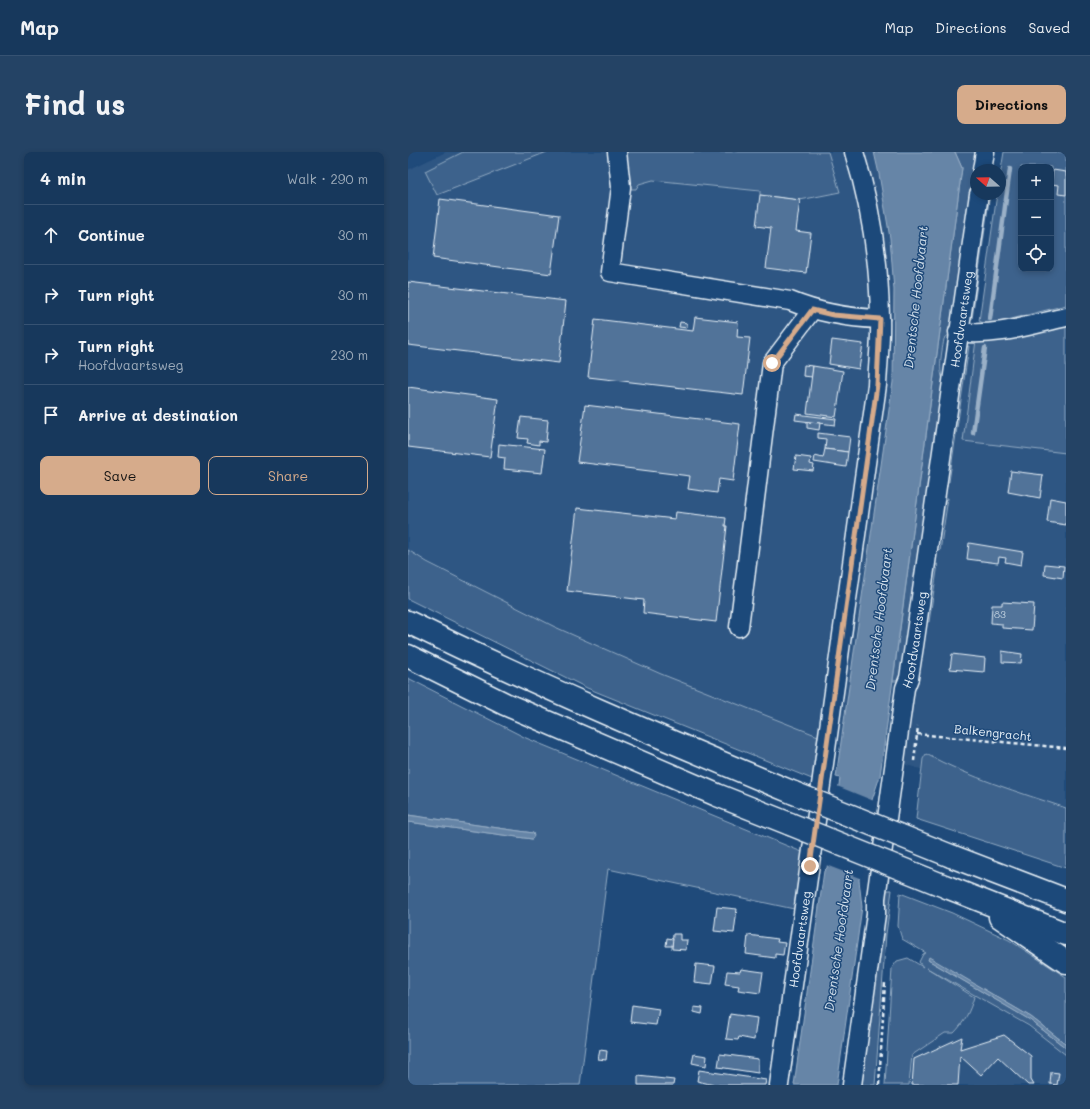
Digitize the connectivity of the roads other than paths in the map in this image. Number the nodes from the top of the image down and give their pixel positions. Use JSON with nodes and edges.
{"nodes":[{"id":1,"x":617,"y":152,"type":"edge"},
{"id":2,"x":854,"y":152,"type":"edge"},
{"id":3,"x":985,"y":152,"type":"edge"},
{"id":4,"x":983,"y":164,"type":"edge"},
{"id":5,"x":978,"y":200,"type":"edge"},
{"id":6,"x":812,"y":310,"type":"junction"},
{"id":7,"x":1066,"y":317,"type":"edge"},
{"id":8,"x":880,"y":319,"type":"junction"},
{"id":9,"x":958,"y":332,"type":"junction"},
{"id":10,"x":408,"y":622,"type":"edge"},
{"id":11,"x":739,"y":627,"type":"dead end"},
{"id":12,"x":408,"y":656,"type":"edge"},
{"id":13,"x":993,"y":872,"type":"junction"},
{"id":14,"x":1066,"y":890,"type":"edge"},
{"id":15,"x":975,"y":899,"type":"junction"},
{"id":16,"x":1066,"y":900,"type":"edge"},
{"id":17,"x":1066,"y":934,"type":"edge"},
{"id":18,"x":1066,"y":962,"type":"edge"},
{"id":19,"x":779,"y":1085,"type":"edge"},
{"id":20,"x":852,"y":1085,"type":"edge"}],
"edges":[{"from":1,"to":6,"type":"street"},
{"from":2,"to":8,"type":"street","name":"Hoofdvaartsweg"},
{"from":3,"to":4,"type":"street"},
{"from":5,"to":9,"type":"street","name":"Hoofdvaartsweg"},
{"from":6,"to":8,"type":"street"},
{"from":6,"to":11,"type":"street"},
{"from":7,"to":9,"type":"street"},
{"from":8,"to":19,"type":"street","name":"Hoofdvaartsweg"},
{"from":9,"to":20,"type":"street","name":"Hoofdvaartsweg"},
{"from":10,"to":13,"type":"highway","bridge":true},
{"from":12,"to":15,"type":"highway","bridge":true},
{"from":13,"to":14,"type":"highway"},
{"from":13,"to":16,"type":"highway"},
{"from":15,"to":17,"type":"highway"},
{"from":15,"to":18,"type":"highway"}]}
